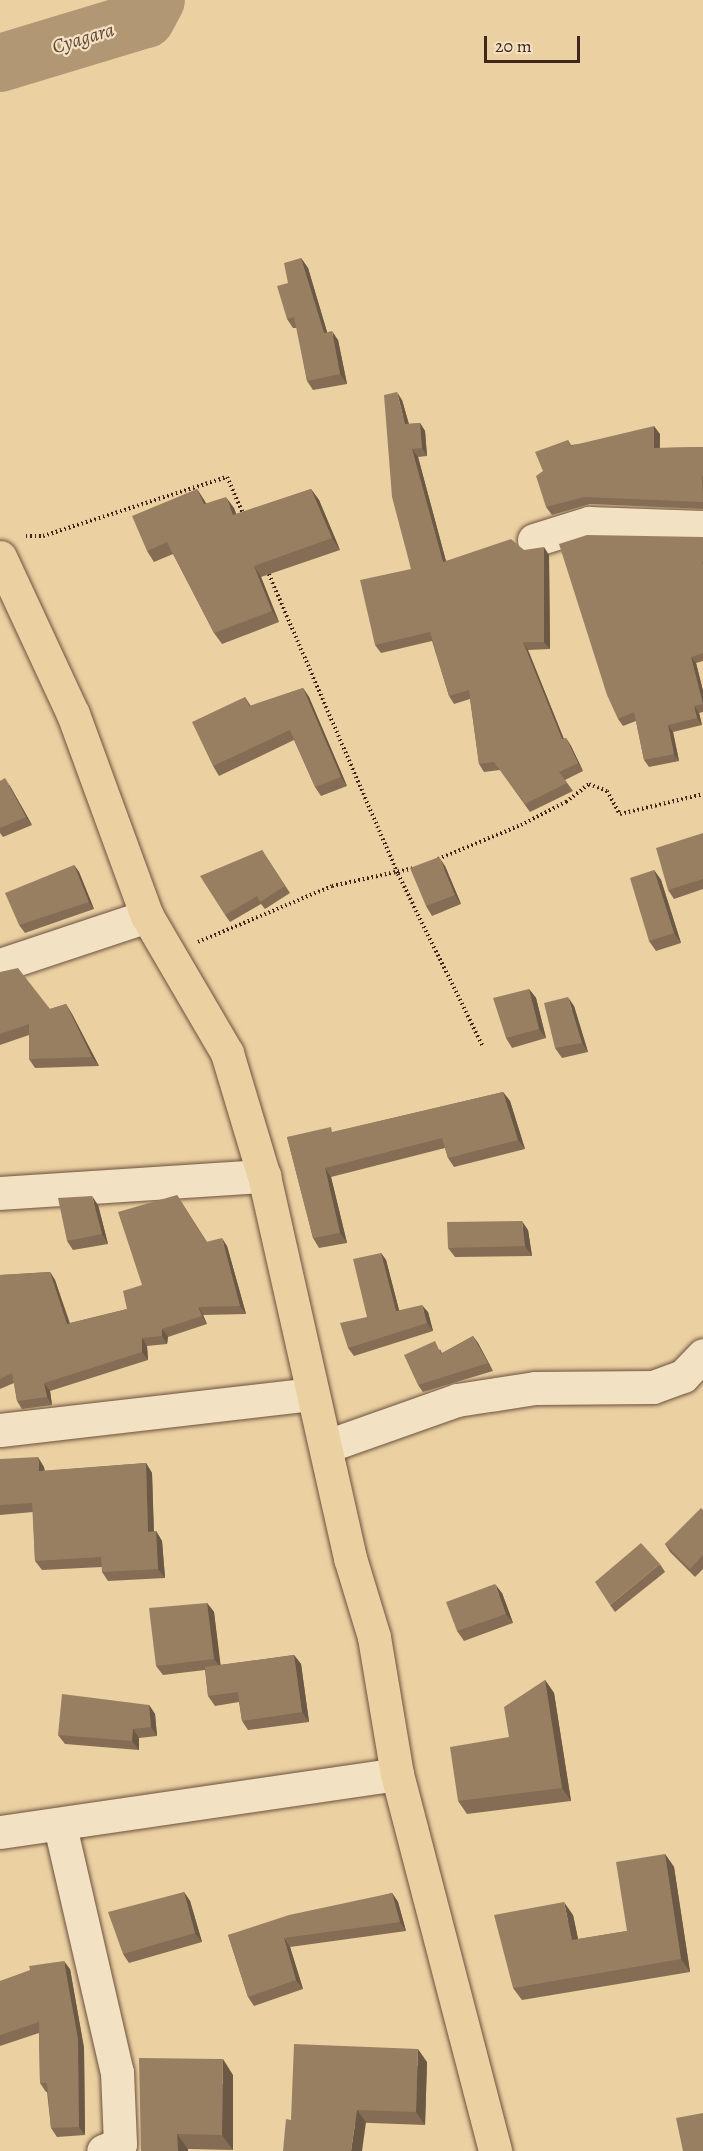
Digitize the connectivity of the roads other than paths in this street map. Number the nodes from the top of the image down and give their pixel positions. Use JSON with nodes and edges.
{"nodes":[{"id":1,"x":703,"y":527,"type":"edge"},
{"id":2,"x":534,"y":540,"type":"dead end"},
{"id":3,"x":11,"y":546,"type":"edge"},
{"id":4,"x":147,"y":916,"type":"junction"},
{"id":5,"x":0,"y":964,"type":"edge"},
{"id":6,"x":264,"y":1176,"type":"junction"},
{"id":7,"x":0,"y":1193,"type":"edge"},
{"id":8,"x":703,"y":1355,"type":"edge"},
{"id":9,"x":311,"y":1394,"type":"junction"},
{"id":10,"x":0,"y":1430,"type":"edge"},
{"id":11,"x":327,"y":1446,"type":"junction"},
{"id":12,"x":397,"y":1774,"type":"junction"},
{"id":13,"x":60,"y":1826,"type":"junction"},
{"id":14,"x":0,"y":1832,"type":"edge"},
{"id":15,"x":103,"y":2151,"type":"edge"},
{"id":16,"x":495,"y":2151,"type":"edge"}],
"edges":[{"from":1,"to":2,"type":"street"},
{"from":3,"to":4,"type":"main road"},
{"from":4,"to":5,"type":"street"},
{"from":4,"to":6,"type":"main road"},
{"from":6,"to":7,"type":"street"},
{"from":6,"to":9,"type":"main road"},
{"from":8,"to":11,"type":"street"},
{"from":9,"to":10,"type":"street"},
{"from":9,"to":11,"type":"main road"},
{"from":11,"to":12,"type":"main road"},
{"from":12,"to":13,"type":"street"},
{"from":12,"to":16,"type":"main road"},
{"from":13,"to":14,"type":"street"},
{"from":13,"to":15,"type":"street"}]}
